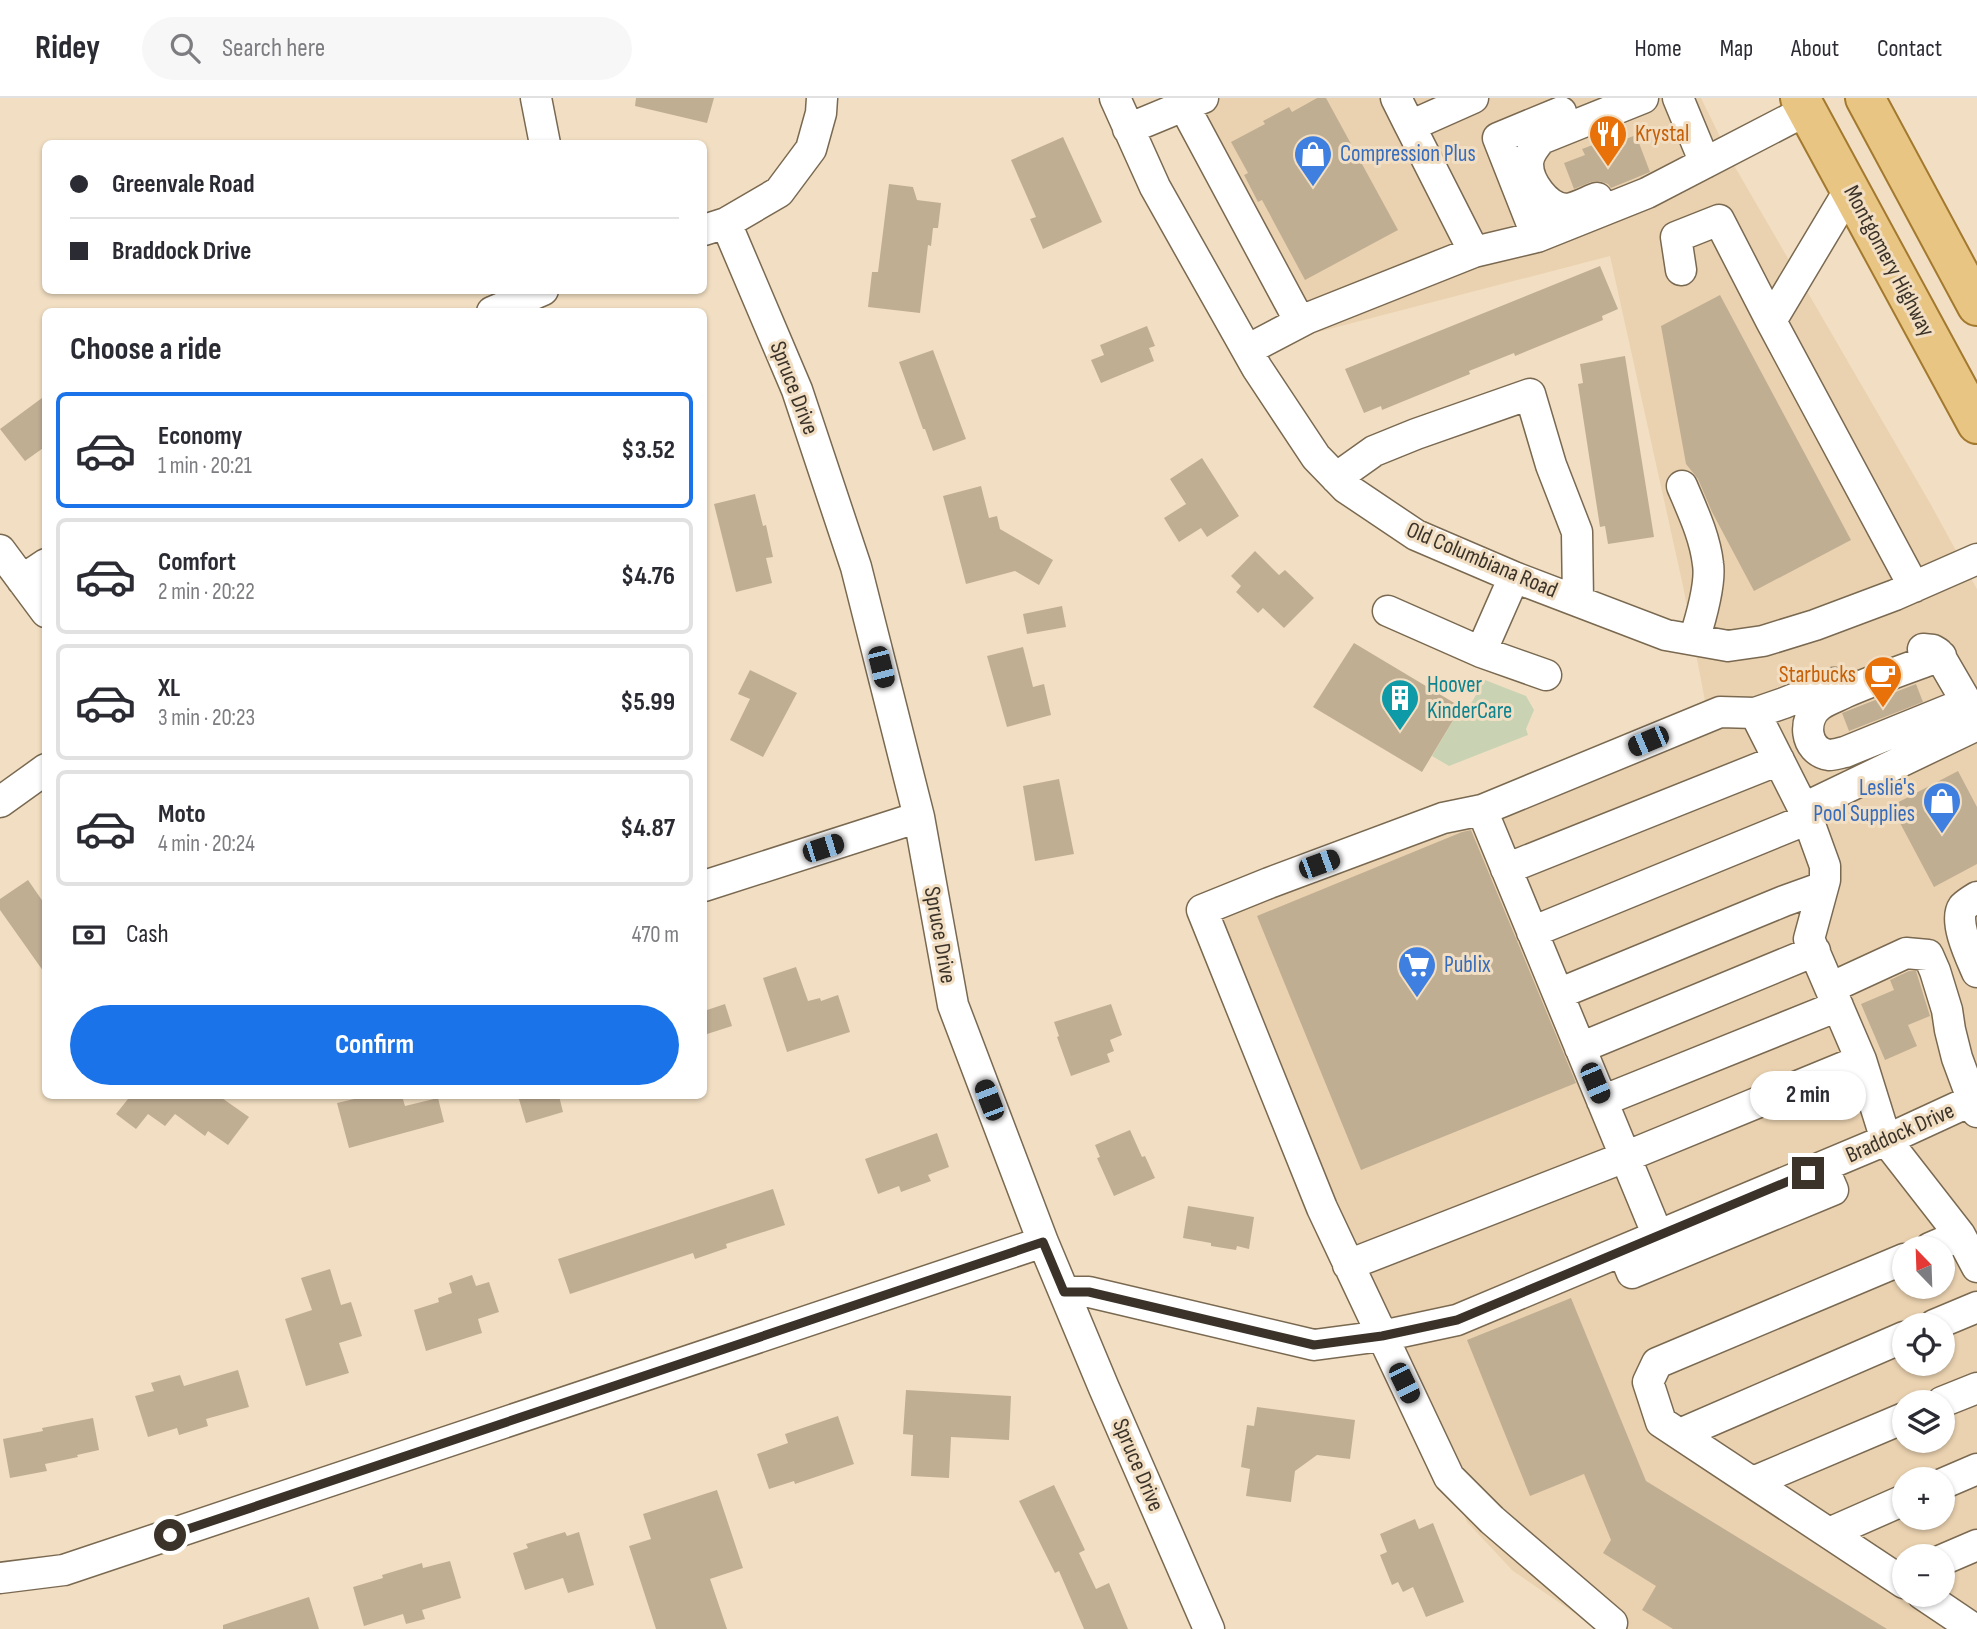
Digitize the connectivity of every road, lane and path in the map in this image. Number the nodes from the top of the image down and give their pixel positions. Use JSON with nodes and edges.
{"nodes":[{"id":1,"x":536,"y":98,"type":"edge"},
{"id":2,"x":822,"y":98,"type":"edge"},
{"id":3,"x":1115,"y":98,"type":"edge"},
{"id":4,"x":1396,"y":98,"type":"edge"},
{"id":5,"x":1473,"y":98,"type":"edge"},
{"id":6,"x":1597,"y":98,"type":"edge"},
{"id":7,"x":1643,"y":98,"type":"edge"},
{"id":8,"x":1678,"y":98,"type":"edge"},
{"id":9,"x":1865,"y":98,"type":"edge"},
{"id":10,"x":1194,"y":102,"type":"edge"},
{"id":11,"x":1804,"y":104,"type":"edge"},
{"id":12,"x":1410,"y":126,"type":"junction"},
{"id":13,"x":1128,"y":129,"type":"junction"},
{"id":14,"x":544,"y":140,"type":"edge"},
{"id":15,"x":1704,"y":159,"type":"junction"},
{"id":16,"x":1850,"y":189,"type":"junction"},
{"id":17,"x":715,"y":227,"type":"edge"},
{"id":18,"x":1537,"y":237,"type":"junction"},
{"id":19,"x":1474,"y":252,"type":"junction"},
{"id":20,"x":1681,"y":270,"type":"dead end"},
{"id":21,"x":534,"y":294,"type":"edge"},
{"id":22,"x":1977,"y":306,"type":"edge"},
{"id":23,"x":501,"y":308,"type":"edge"},
{"id":24,"x":1772,"y":321,"type":"junction"},
{"id":25,"x":1300,"y":322,"type":"junction"},
{"id":26,"x":1247,"y":349,"type":"junction"},
{"id":27,"x":1977,"y":424,"type":"edge"},
{"id":28,"x":1336,"y":478,"type":"junction"},
{"id":29,"x":1682,"y":486,"type":"dead end"},
{"id":30,"x":0,"y":550,"type":"edge"},
{"id":31,"x":1977,"y":559,"type":"edge"},
{"id":32,"x":34,"y":572,"type":"edge"},
{"id":33,"x":1514,"y":577,"type":"junction"},
{"id":34,"x":1914,"y":587,"type":"junction"},
{"id":35,"x":42,"y":599,"type":"edge"},
{"id":36,"x":1578,"y":601,"type":"junction"},
{"id":37,"x":1388,"y":611,"type":"dead end"},
{"id":38,"x":1695,"y":640,"type":"junction"},
{"id":39,"x":1481,"y":652,"type":"junction"},
{"id":40,"x":1941,"y":656,"type":"junction"},
{"id":41,"x":1546,"y":675,"type":"dead end"},
{"id":42,"x":1755,"y":713,"type":"junction"},
{"id":43,"x":1974,"y":723,"type":"edge"},
{"id":44,"x":1779,"y":760,"type":"junction"},
{"id":45,"x":42,"y":772,"type":"edge"},
{"id":46,"x":0,"y":802,"type":"edge"},
{"id":47,"x":1482,"y":810,"type":"junction"},
{"id":48,"x":1806,"y":814,"type":"junction"},
{"id":49,"x":919,"y":817,"type":"junction"},
{"id":50,"x":1506,"y":869,"type":"junction"},
{"id":51,"x":707,"y":885,"type":"edge"},
{"id":52,"x":1824,"y":887,"type":"junction"},
{"id":53,"x":1977,"y":897,"type":"edge"},
{"id":54,"x":1532,"y":932,"type":"junction"},
{"id":55,"x":1815,"y":951,"type":"junction"},
{"id":56,"x":1977,"y":972,"type":"edge"},
{"id":57,"x":1558,"y":994,"type":"junction"},
{"id":58,"x":1834,"y":997,"type":"junction"},
{"id":59,"x":1580,"y":1048,"type":"junction"},
{"id":60,"x":1861,"y":1060,"type":"junction"},
{"id":61,"x":1602,"y":1101,"type":"junction"},
{"id":62,"x":1975,"y":1104,"type":"edge"},
{"id":63,"x":1886,"y":1140,"type":"junction"},
{"id":64,"x":1625,"y":1157,"type":"junction"},
{"id":65,"x":1823,"y":1167,"type":"junction"},
{"id":66,"x":1960,"y":1235,"type":"junction"},
{"id":67,"x":1658,"y":1236,"type":"junction"},
{"id":68,"x":1955,"y":1237,"type":"edge"},
{"id":69,"x":1043,"y":1242,"type":"junction"},
{"id":70,"x":1623,"y":1251,"type":"junction"},
{"id":71,"x":1892,"y":1264,"type":"edge"},
{"id":72,"x":1348,"y":1265,"type":"junction"},
{"id":73,"x":1977,"y":1267,"type":"edge"},
{"id":74,"x":1064,"y":1292,"type":"junction"},
{"id":75,"x":1977,"y":1307,"type":"edge"},
{"id":76,"x":1955,"y":1316,"type":"edge"},
{"id":77,"x":1382,"y":1336,"type":"junction"},
{"id":78,"x":1892,"y":1343,"type":"edge"},
{"id":79,"x":1977,"y":1388,"type":"edge"},
{"id":80,"x":1955,"y":1397,"type":"edge"},
{"id":81,"x":1892,"y":1423,"type":"edge"},
{"id":82,"x":1680,"y":1434,"type":"junction"},
{"id":83,"x":1977,"y":1469,"type":"edge"},
{"id":84,"x":1955,"y":1478,"type":"edge"},
{"id":85,"x":1753,"y":1482,"type":"junction"},
{"id":86,"x":1892,"y":1505,"type":"edge"},
{"id":87,"x":1829,"y":1533,"type":"junction"},
{"id":88,"x":1977,"y":1545,"type":"edge"},
{"id":89,"x":1955,"y":1554,"type":"edge"},
{"id":90,"x":1892,"y":1573,"type":"edge"},
{"id":91,"x":0,"y":1578,"type":"edge"},
{"id":92,"x":1942,"y":1607,"type":"edge"},
{"id":93,"x":1612,"y":1623,"type":"dead end"},
{"id":94,"x":1209,"y":1629,"type":"edge"},
{"id":95,"x":1974,"y":1629,"type":"edge"}],
"edges":[{"from":1,"to":14,"type":"street"},
{"from":2,"to":17,"type":"street"},
{"from":3,"to":13,"type":"street","name":"Old Columbiana Road"},
{"from":4,"to":12,"type":"street"},
{"from":5,"to":12,"type":"street"},
{"from":6,"to":18,"type":"street"},
{"from":7,"to":15,"type":"street"},
{"from":8,"to":15,"type":"street"},
{"from":9,"to":22,"type":"main road"},
{"from":10,"to":13,"type":"street"},
{"from":10,"to":25,"type":"street"},
{"from":11,"to":15,"type":"street"},
{"from":11,"to":16,"type":"main road","name":"Montgomery Highway"},
{"from":12,"to":19,"type":"street"},
{"from":13,"to":26,"type":"street","name":"Old Columbiana Road"},
{"from":15,"to":18,"type":"street"},
{"from":16,"to":24,"type":"street"},
{"from":16,"to":27,"type":"main road","name":"Montgomery Highway"},
{"from":17,"to":49,"type":"street","name":"Spruce Drive"},
{"from":18,"to":19,"type":"street"},
{"from":19,"to":25,"type":"street"},
{"from":20,"to":24,"type":"street"},
{"from":21,"to":23,"type":"street"},
{"from":24,"to":34,"type":"street"},
{"from":25,"to":26,"type":"street"},
{"from":26,"to":28,"type":"street","name":"Old Columbiana Road"},
{"from":28,"to":33,"type":"street","name":"Old Columbiana Road"},
{"from":28,"to":36,"type":"street"},
{"from":29,"to":38,"type":"street"},
{"from":30,"to":32,"type":"street"},
{"from":31,"to":34,"type":"street","name":"Old Columbiana Road"},
{"from":32,"to":35,"type":"street"},
{"from":33,"to":36,"type":"street","name":"Old Columbiana Road"},
{"from":33,"to":39,"type":"street"},
{"from":34,"to":38,"type":"street","name":"Old Columbiana Road"},
{"from":36,"to":38,"type":"street","name":"Old Columbiana Road"},
{"from":37,"to":39,"type":"street"},
{"from":39,"to":41,"type":"street"},
{"from":40,"to":42,"type":"street"},
{"from":40,"to":43,"type":"street"},
{"from":40,"to":43,"type":"street"},
{"from":42,"to":44,"type":"street"},
{"from":42,"to":47,"type":"street"},
{"from":43,"to":48,"type":"street"},
{"from":44,"to":48,"type":"street"},
{"from":44,"to":50,"type":"street"},
{"from":45,"to":46,"type":"street"},
{"from":47,"to":50,"type":"street"},
{"from":47,"to":72,"type":"street"},
{"from":48,"to":52,"type":"street"},
{"from":48,"to":54,"type":"street"},
{"from":49,"to":51,"type":"street"},
{"from":49,"to":69,"type":"street","name":"Spruce Drive"},
{"from":50,"to":54,"type":"street"},
{"from":52,"to":55,"type":"street"},
{"from":52,"to":57,"type":"street"},
{"from":53,"to":56,"type":"street"},
{"from":54,"to":57,"type":"street"},
{"from":55,"to":58,"type":"street"},
{"from":55,"to":59,"type":"street"},
{"from":57,"to":59,"type":"street"},
{"from":58,"to":60,"type":"street"},
{"from":58,"to":61,"type":"street"},
{"from":58,"to":62,"type":"street"},
{"from":59,"to":61,"type":"street"},
{"from":60,"to":63,"type":"street"},
{"from":60,"to":64,"type":"street"},
{"from":61,"to":64,"type":"street"},
{"from":62,"to":63,"type":"street","name":"Braddock Drive"},
{"from":63,"to":65,"type":"street","name":"Braddock Drive"},
{"from":63,"to":66,"type":"street"},
{"from":64,"to":67,"type":"street"},
{"from":64,"to":72,"type":"street"},
{"from":65,"to":67,"type":"street","name":"Braddock Drive"},
{"from":65,"to":70,"type":"street"},
{"from":66,"to":68,"type":"street"},
{"from":66,"to":73,"type":"street"},
{"from":67,"to":70,"type":"street","name":"Braddock Drive"},
{"from":69,"to":74,"type":"street","name":"Spruce Drive"},
{"from":69,"to":91,"type":"street"},
{"from":70,"to":77,"type":"street","name":"Braddock Drive"},
{"from":71,"to":82,"type":"street"},
{"from":72,"to":77,"type":"street"},
{"from":74,"to":77,"type":"street","name":"Braddock Drive"},
{"from":74,"to":94,"type":"street","name":"Spruce Drive"},
{"from":75,"to":76,"type":"street"},
{"from":77,"to":93,"type":"street"},
{"from":78,"to":82,"type":"street"},
{"from":79,"to":80,"type":"street"},
{"from":81,"to":85,"type":"street"},
{"from":82,"to":85,"type":"street"},
{"from":83,"to":84,"type":"street"},
{"from":85,"to":87,"type":"street"},
{"from":86,"to":87,"type":"street"},
{"from":87,"to":90,"type":"street"},
{"from":88,"to":89,"type":"street"},
{"from":92,"to":95,"type":"street"}]}
